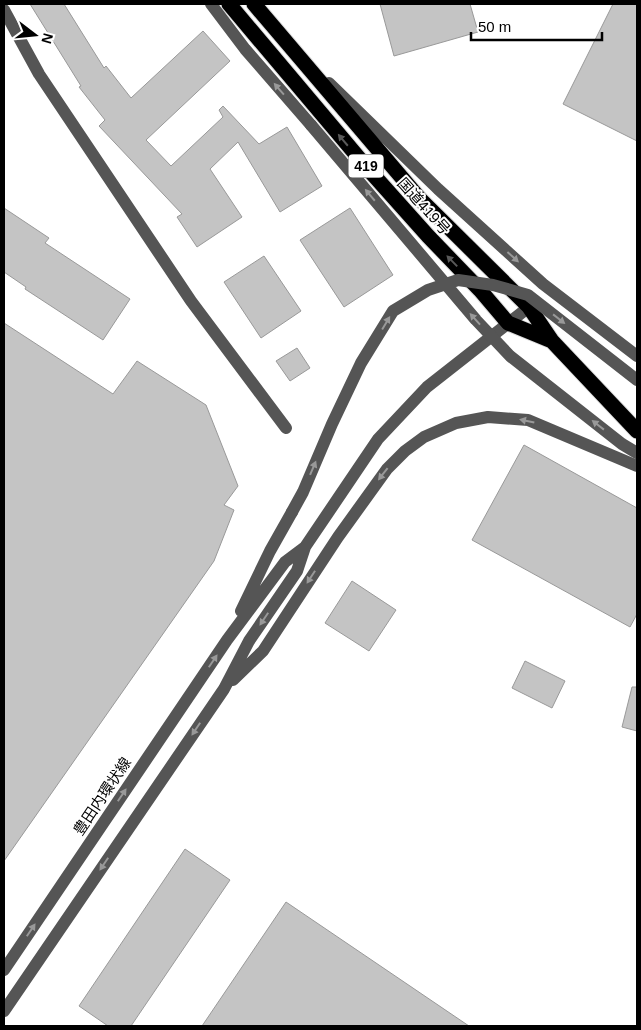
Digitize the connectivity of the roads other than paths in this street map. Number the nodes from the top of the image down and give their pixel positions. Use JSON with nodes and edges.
{"nodes":[{"id":1,"x":211,"y":4,"type":"edge"},
{"id":2,"x":229,"y":4,"type":"edge"},
{"id":3,"x":254,"y":4,"type":"edge"},
{"id":4,"x":4,"y":10,"type":"edge"},
{"id":5,"x":290,"y":45,"type":"junction"},
{"id":6,"x":529,"y":307,"type":"junction"},
{"id":7,"x":508,"y":323,"type":"junction"},
{"id":8,"x":552,"y":341,"type":"junction"},
{"id":9,"x":637,"y":356,"type":"edge"},
{"id":10,"x":637,"y":380,"type":"edge"},
{"id":11,"x":286,"y":428,"type":"dead end"},
{"id":12,"x":637,"y":430,"type":"edge"},
{"id":13,"x":637,"y":453,"type":"edge"},
{"id":14,"x":637,"y":466,"type":"edge"},
{"id":15,"x":305,"y":547,"type":"junction"},
{"id":16,"x":227,"y":640,"type":"junction"},
{"id":17,"x":224,"y":689,"type":"junction"},
{"id":18,"x":4,"y":970,"type":"edge"},
{"id":19,"x":4,"y":1011,"type":"edge"}],
"edges":[{"from":13,"to":1,"type":"street","one_way":true,"bridge":true},
{"from":7,"to":2,"type":"highway","name":"国道419号","number":"419","one_way":true},
{"from":3,"to":5,"type":"highway","name":"国道419号","number":"419"},
{"from":4,"to":11,"type":"street"},
{"from":5,"to":6,"type":"highway","name":"国道419号","number":"419"},
{"from":5,"to":9,"type":"street","one_way":true},
{"from":6,"to":7,"type":"street"},
{"from":6,"to":8,"type":"highway","name":"国道419号","number":"419"},
{"from":7,"to":8,"type":"highway","name":"国道419号","number":"419"},
{"from":7,"to":15,"type":"street"},
{"from":8,"to":12,"type":"highway","name":"国道419号","number":"419"},
{"from":16,"to":10,"type":"street","one_way":true,"bridge":true},
{"from":14,"to":17,"type":"street","one_way":true},
{"from":15,"to":16,"type":"street"},
{"from":15,"to":17,"type":"street","one_way":true},
{"from":18,"to":16,"type":"street","name":"豊田内環状線","one_way":true},
{"from":17,"to":19,"type":"street","one_way":true}]}
